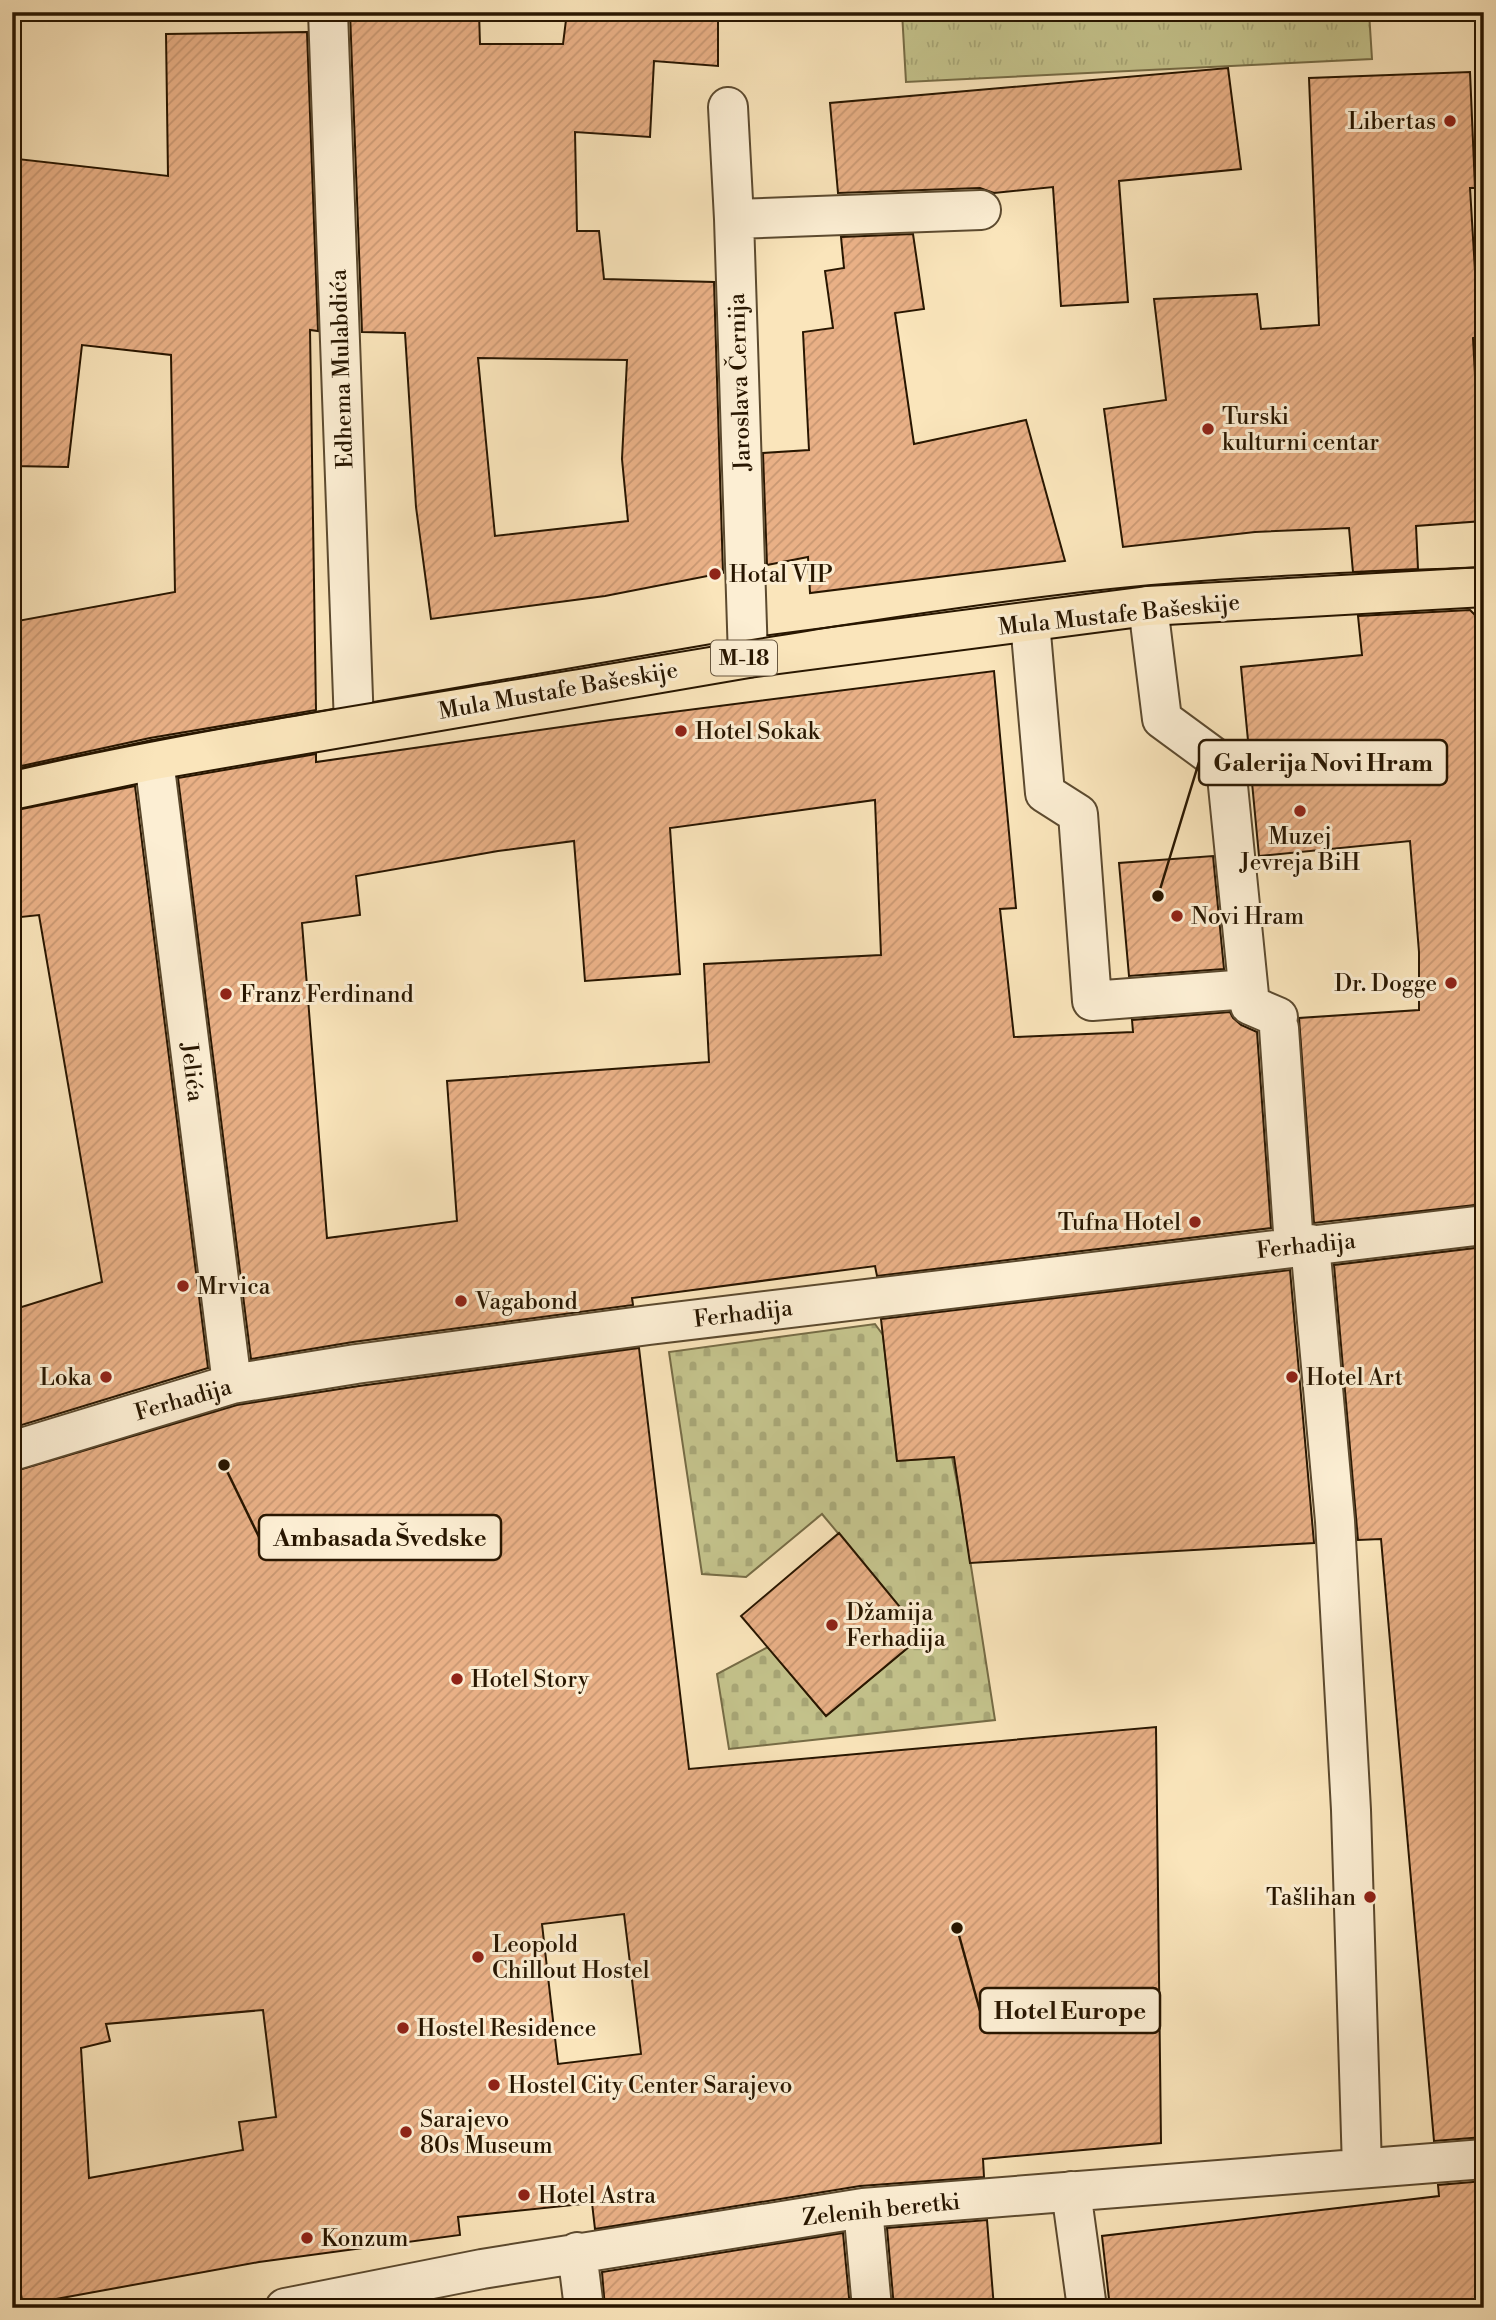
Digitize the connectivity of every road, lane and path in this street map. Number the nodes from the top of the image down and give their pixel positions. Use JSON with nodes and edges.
{"nodes":[{"id":1,"x":328,"y":12,"type":"edge"},
{"id":2,"x":728,"y":107,"type":"dead end"},
{"id":3,"x":981,"y":210,"type":"dead end"},
{"id":4,"x":734,"y":219,"type":"junction"},
{"id":5,"x":1484,"y":587,"type":"edge"},
{"id":6,"x":1149,"y":607,"type":"junction"},
{"id":7,"x":1030,"y":622,"type":"junction"},
{"id":8,"x":748,"y":658,"type":"junction"},
{"id":9,"x":354,"y":725,"type":"junction"},
{"id":10,"x":154,"y":760,"type":"junction"},
{"id":11,"x":12,"y":790,"type":"edge"},
{"id":12,"x":1248,"y":989,"type":"junction"},
{"id":13,"x":1484,"y":1225,"type":"edge"},
{"id":14,"x":1302,"y":1245,"type":"junction"},
{"id":15,"x":232,"y":1384,"type":"junction"},
{"id":16,"x":12,"y":1451,"type":"edge"},
{"id":17,"x":1484,"y":2159,"type":"edge"},
{"id":18,"x":1362,"y":2168,"type":"junction"},
{"id":19,"x":1071,"y":2191,"type":"junction"},
{"id":20,"x":863,"y":2208,"type":"junction"},
{"id":21,"x":577,"y":2252,"type":"junction"},
{"id":22,"x":285,"y":2308,"type":"edge"},
{"id":23,"x":584,"y":2308,"type":"edge"},
{"id":24,"x":872,"y":2308,"type":"edge"},
{"id":25,"x":1087,"y":2308,"type":"edge"}],
"edges":[{"from":1,"to":9,"type":"street","name":"Edhema Mulabdića"},
{"from":2,"to":4,"type":"street","name":"Jaroslava Černija"},
{"from":3,"to":4,"type":"street"},
{"from":4,"to":8,"type":"street","name":"Jaroslava Černija"},
{"from":5,"to":6,"type":"main road","name":"Mula Mustafe Bašeskije","number":"M-18"},
{"from":6,"to":7,"type":"main road","name":"Mula Mustafe Bašeskije","number":"M-18"},
{"from":6,"to":12,"type":"street"},
{"from":7,"to":8,"type":"main road","name":"Mula Mustafe Bašeskije","number":"M-18"},
{"from":7,"to":12,"type":"street"},
{"from":8,"to":9,"type":"main road","name":"Mula Mustafe Bašeskije","number":"M-18"},
{"from":9,"to":10,"type":"main road","name":"Mula Mustafe Bašeskije","number":"M-18"},
{"from":10,"to":11,"type":"main road","name":"Mula Mustafe Bašeskije","number":"M-18"},
{"from":10,"to":15,"type":"street","name":"Jelića"},
{"from":12,"to":14,"type":"street"},
{"from":13,"to":14,"type":"street","name":"Ferhadija"},
{"from":14,"to":15,"type":"street","name":"Ferhadija"},
{"from":14,"to":18,"type":"street"},
{"from":15,"to":16,"type":"street","name":"Ferhadija"},
{"from":17,"to":18,"type":"street","name":"Zelenih beretki"},
{"from":18,"to":19,"type":"street","name":"Zelenih beretki"},
{"from":19,"to":20,"type":"street","name":"Zelenih beretki"},
{"from":19,"to":25,"type":"street"},
{"from":20,"to":21,"type":"street","name":"Zelenih beretki"},
{"from":20,"to":24,"type":"street"},
{"from":21,"to":22,"type":"street","name":"Zelenih beretki"},
{"from":21,"to":23,"type":"street"}]}
